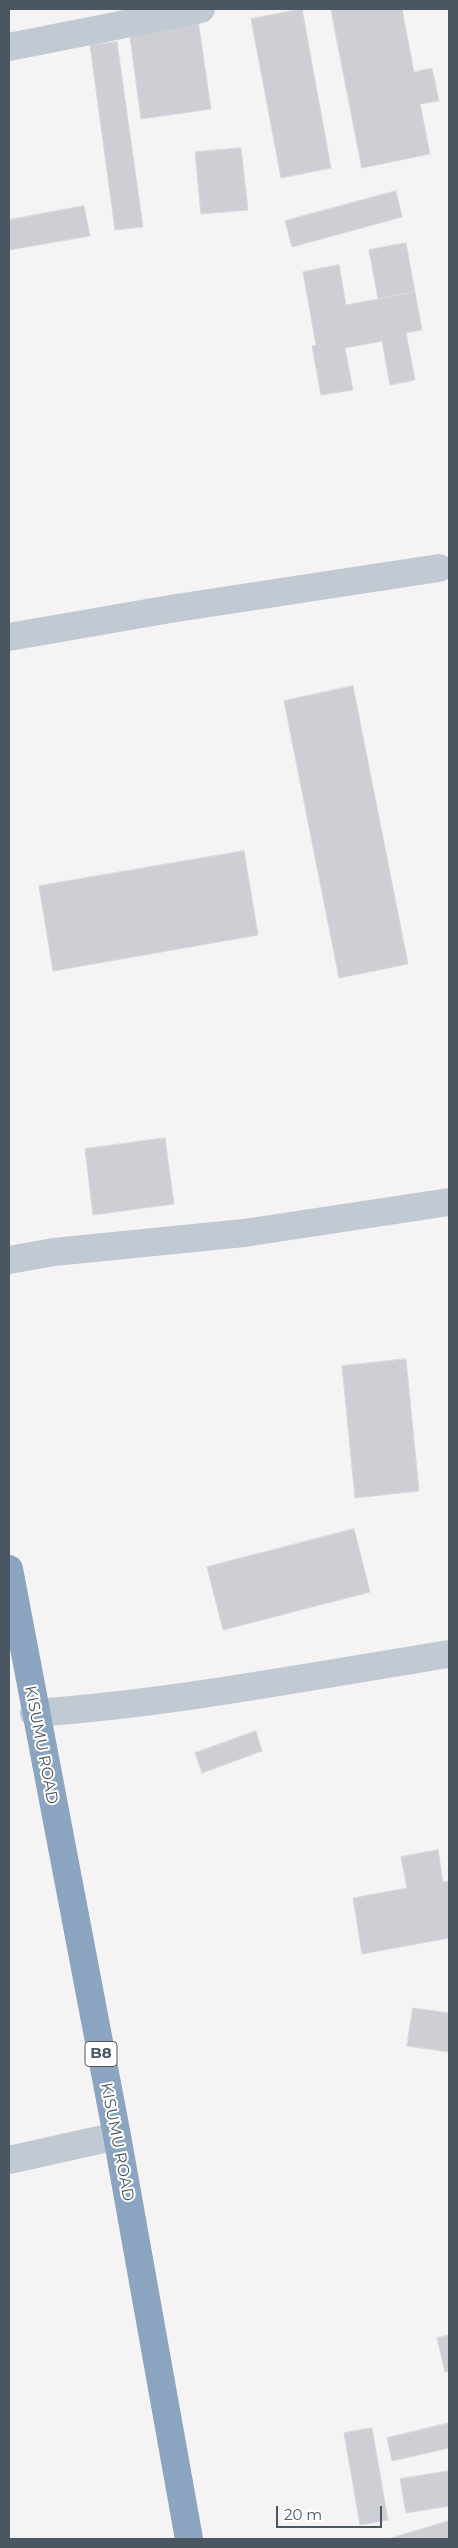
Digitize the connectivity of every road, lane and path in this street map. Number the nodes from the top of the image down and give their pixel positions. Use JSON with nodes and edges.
{"nodes":[{"id":1,"x":201,"y":9,"type":"edge"},
{"id":2,"x":9,"y":47,"type":"edge"},
{"id":3,"x":439,"y":568,"type":"dead end"},
{"id":4,"x":9,"y":637,"type":"edge"},
{"id":5,"x":449,"y":1202,"type":"edge"},
{"id":6,"x":9,"y":1260,"type":"edge"},
{"id":7,"x":9,"y":1569,"type":"edge"},
{"id":8,"x":449,"y":1654,"type":"edge"},
{"id":9,"x":34,"y":1713,"type":"junction"},
{"id":10,"x":117,"y":2136,"type":"junction"},
{"id":11,"x":9,"y":2160,"type":"edge"},
{"id":12,"x":189,"y":2539,"type":"edge"}],
"edges":[{"from":1,"to":2,"type":"street"},
{"from":3,"to":4,"type":"street"},
{"from":5,"to":6,"type":"street"},
{"from":7,"to":9,"type":"highway","name":"KISUMU ROAD","number":"B8"},
{"from":8,"to":9,"type":"street"},
{"from":9,"to":10,"type":"highway","name":"KISUMU ROAD","number":"B8"},
{"from":10,"to":11,"type":"street"},
{"from":10,"to":12,"type":"highway","name":"KISUMU ROAD","number":"B8"}]}
